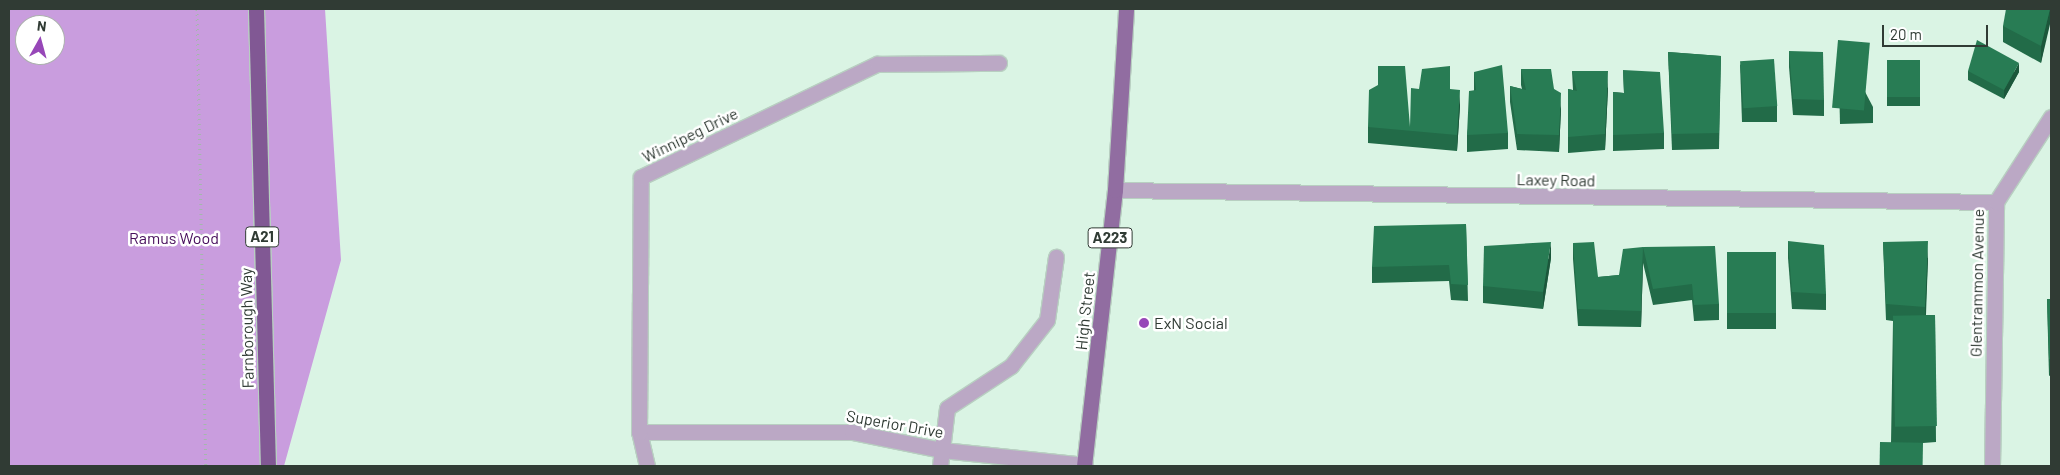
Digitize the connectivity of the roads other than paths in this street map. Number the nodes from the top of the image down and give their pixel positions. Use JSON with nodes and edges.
{"nodes":[{"id":1,"x":256,"y":9,"type":"edge"},
{"id":2,"x":1126,"y":9,"type":"edge"},
{"id":3,"x":999,"y":63,"type":"dead end"},
{"id":4,"x":2051,"y":117,"type":"edge"},
{"id":5,"x":1115,"y":190,"type":"junction"},
{"id":6,"x":1996,"y":202,"type":"junction"},
{"id":7,"x":1056,"y":257,"type":"dead end"},
{"id":8,"x":639,"y":432,"type":"junction"},
{"id":9,"x":942,"y":450,"type":"junction"},
{"id":10,"x":268,"y":466,"type":"edge"},
{"id":11,"x":647,"y":466,"type":"edge"},
{"id":12,"x":940,"y":466,"type":"edge"},
{"id":13,"x":1085,"y":466,"type":"edge"},
{"id":14,"x":1992,"y":466,"type":"edge"}],
"edges":[{"from":1,"to":10,"type":"highway","name":"Farnborough Way","number":"A21"},
{"from":2,"to":5,"type":"main road","name":"High Street","number":"A223"},
{"from":3,"to":8,"type":"street","name":"Winnipeg Drive"},
{"from":4,"to":6,"type":"street","name":"Glentrammon Avenue"},
{"from":5,"to":6,"type":"street","name":"Laxey Road"},
{"from":5,"to":13,"type":"main road","name":"High Street","number":"A223"},
{"from":6,"to":14,"type":"street","name":"Glentrammon Avenue"},
{"from":7,"to":9,"type":"street"},
{"from":8,"to":9,"type":"street","name":"Superior Drive"},
{"from":8,"to":11,"type":"street","name":"Winnipeg Drive"},
{"from":9,"to":12,"type":"street"},
{"from":9,"to":13,"type":"street","name":"Superior Drive"}]}
